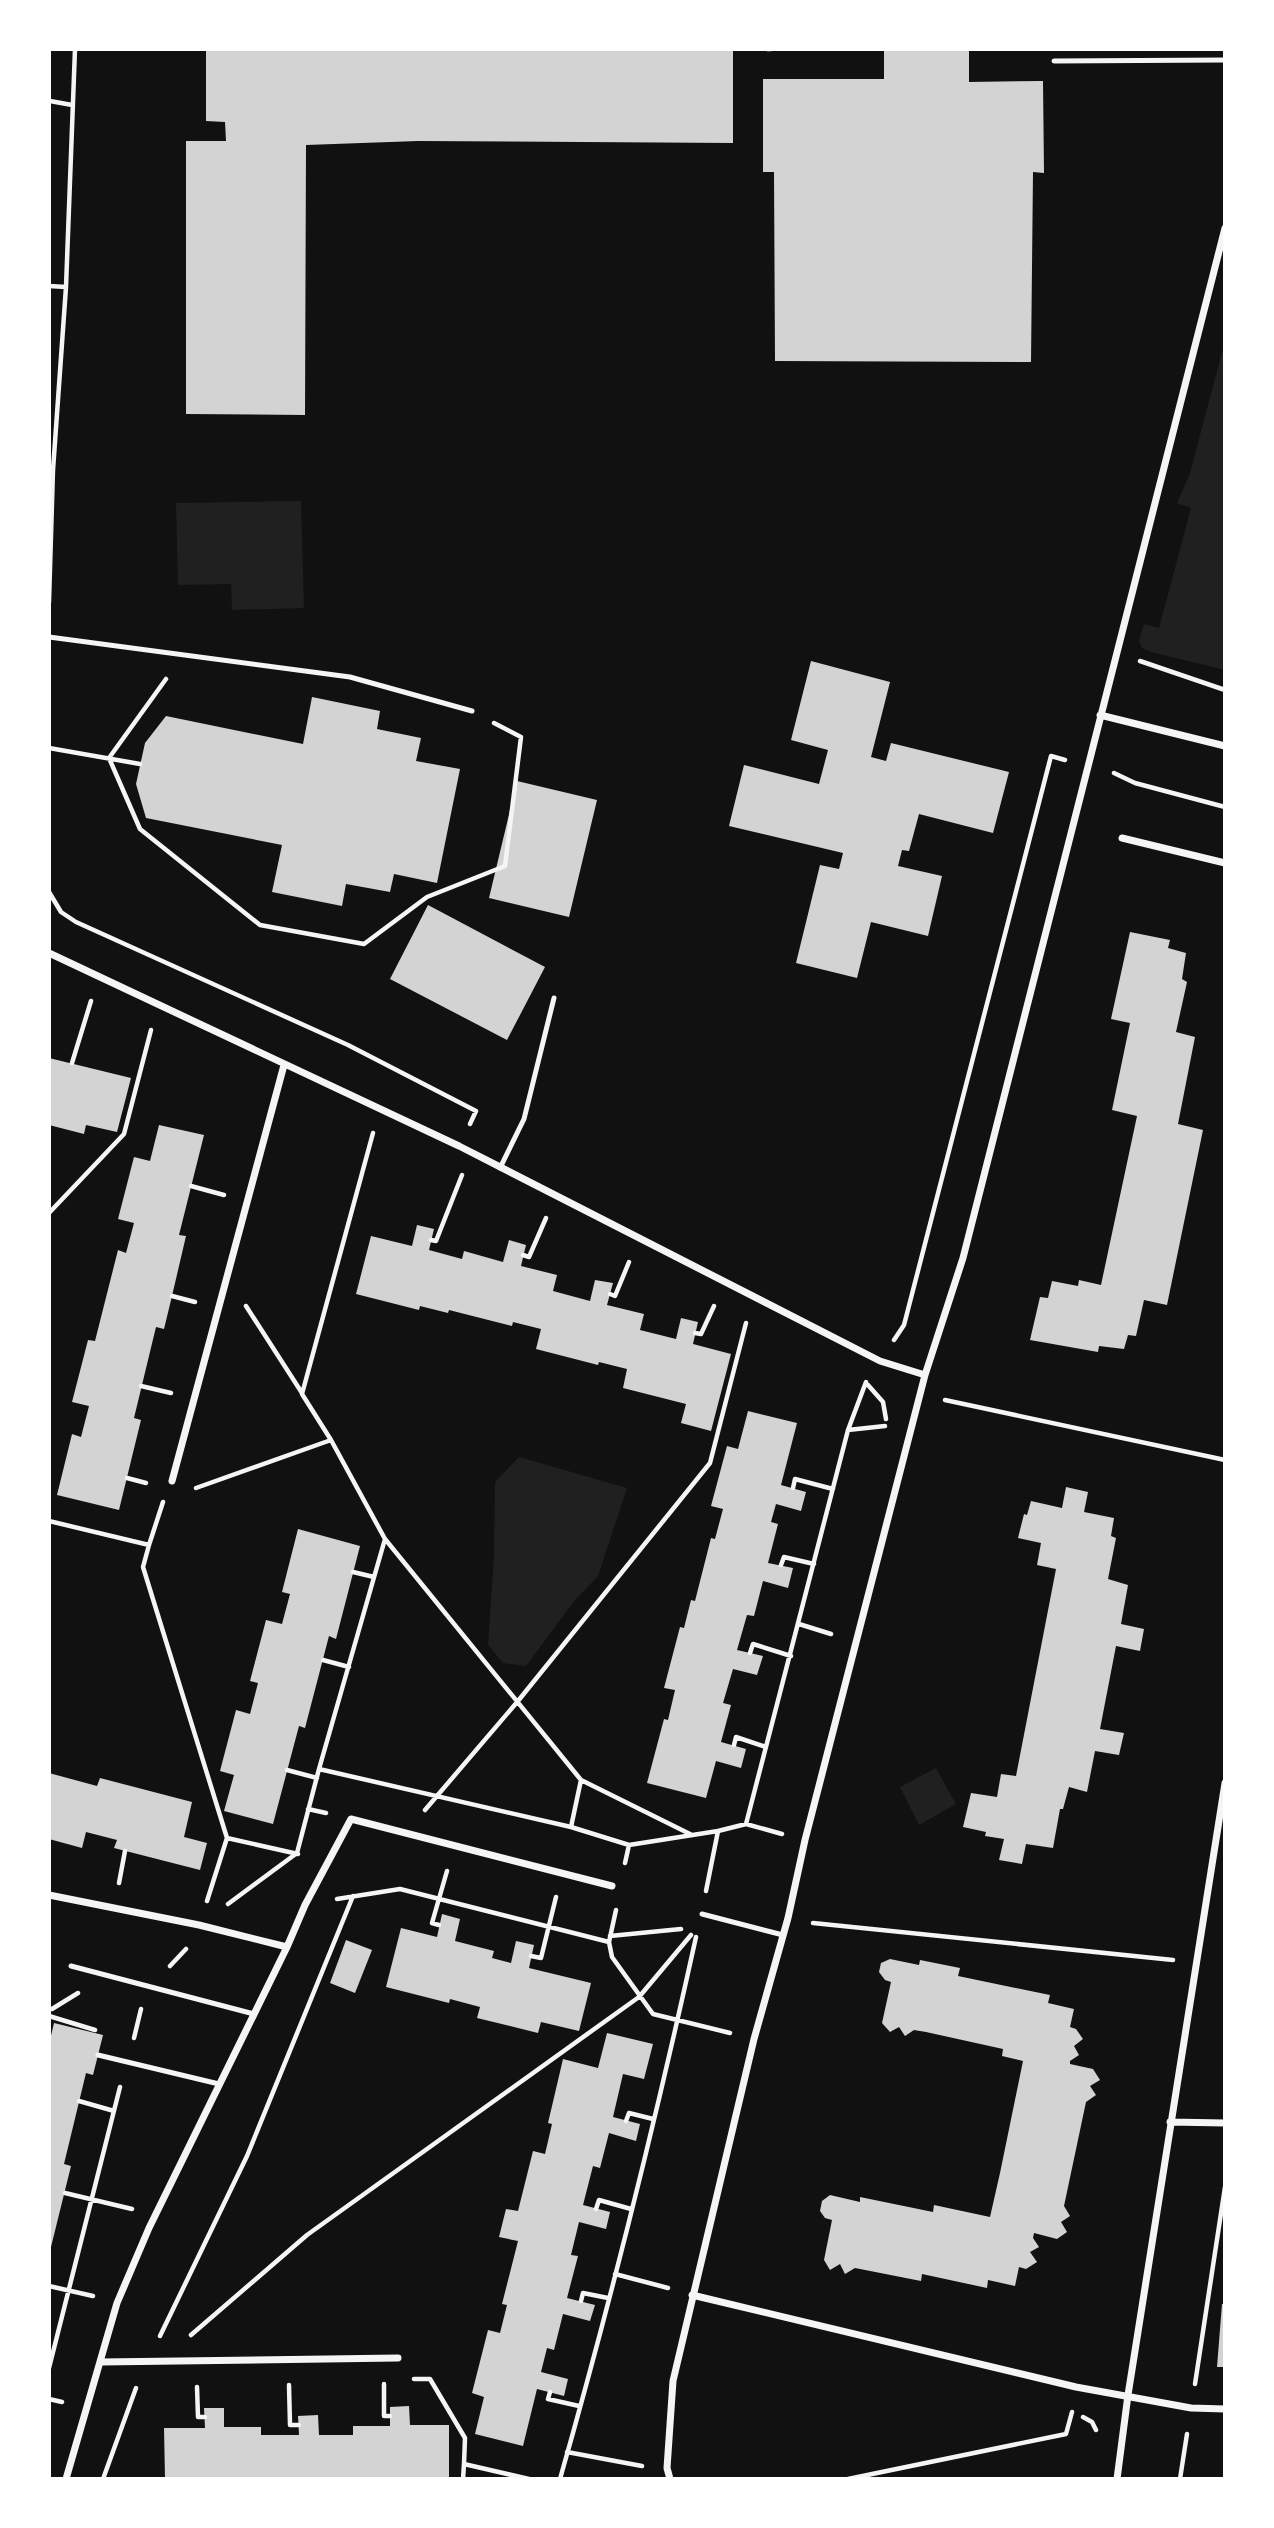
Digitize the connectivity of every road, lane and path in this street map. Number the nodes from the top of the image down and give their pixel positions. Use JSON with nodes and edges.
{"nodes":[{"id":1,"x":75,"y":49,"type":"edge"},
{"id":2,"x":1225,"y":60,"type":"edge"},
{"id":3,"x":1054,"y":61,"type":"dead end"},
{"id":4,"x":50,"y":101,"type":"edge"},
{"id":5,"x":72,"y":105,"type":"junction"},
{"id":6,"x":1225,"y":228,"type":"edge"},
{"id":7,"x":49,"y":286,"type":"edge"},
{"id":8,"x":66,"y":287,"type":"junction"},
{"id":9,"x":49,"y":602,"type":"edge"},
{"id":10,"x":49,"y":637,"type":"edge"},
{"id":11,"x":1116,"y":653,"type":"junction"},
{"id":12,"x":183,"y":655,"type":"junction"},
{"id":13,"x":1225,"y":690,"type":"edge"},
{"id":14,"x":472,"y":711,"type":"joint"},
{"id":15,"x":1100,"y":715,"type":"junction"},
{"id":16,"x":1225,"y":746,"type":"edge"},
{"id":17,"x":49,"y":748,"type":"edge"},
{"id":18,"x":109,"y":758,"type":"junction"},
{"id":19,"x":140,"y":764,"type":"dead end"},
{"id":20,"x":1114,"y":773,"type":"dead end"},
{"id":21,"x":1225,"y":807,"type":"edge"},
{"id":22,"x":1122,"y":838,"type":"dead end"},
{"id":23,"x":1225,"y":863,"type":"edge"},
{"id":24,"x":49,"y":892,"type":"edge"},
{"id":25,"x":49,"y":953,"type":"edge"},
{"id":26,"x":92,"y":998,"type":"dead end"},
{"id":27,"x":554,"y":998,"type":"dead end"},
{"id":28,"x":152,"y":1026,"type":"dead end"},
{"id":29,"x":72,"y":1063,"type":"dead end"},
{"id":30,"x":284,"y":1065,"type":"junction"},
{"id":31,"x":374,"y":1129,"type":"dead end"},
{"id":32,"x":467,"y":1132,"type":"dead end"},
{"id":33,"x":500,"y":1168,"type":"junction"},
{"id":34,"x":462,"y":1175,"type":"dead end"},
{"id":35,"x":191,"y":1186,"type":"dead end"},
{"id":36,"x":246,"y":1201,"type":"junction"},
{"id":37,"x":49,"y":1213,"type":"edge"},
{"id":38,"x":546,"y":1218,"type":"dead end"},
{"id":39,"x":431,"y":1240,"type":"dead end"},
{"id":40,"x":523,"y":1255,"type":"dead end"},
{"id":41,"x":629,"y":1262,"type":"dead end"},
{"id":42,"x":225,"y":1275,"type":"junction"},
{"id":43,"x":610,"y":1294,"type":"dead end"},
{"id":44,"x":714,"y":1306,"type":"dead end"},
{"id":45,"x":746,"y":1323,"type":"dead end"},
{"id":46,"x":695,"y":1333,"type":"dead end"},
{"id":47,"x":925,"y":1375,"type":"junction"},
{"id":48,"x":870,"y":1376,"type":"dead end"},
{"id":49,"x":302,"y":1394,"type":"junction"},
{"id":50,"x":920,"y":1395,"type":"junction"},
{"id":51,"x":893,"y":1425,"type":"dead end"},
{"id":52,"x":848,"y":1430,"type":"junction"},
{"id":53,"x":331,"y":1440,"type":"junction"},
{"id":54,"x":1225,"y":1460,"type":"edge"},
{"id":55,"x":172,"y":1481,"type":"dead end"},
{"id":56,"x":793,"y":1488,"type":"dead end"},
{"id":57,"x":833,"y":1489,"type":"junction"},
{"id":58,"x":189,"y":1490,"type":"dead end"},
{"id":59,"x":165,"y":1497,"type":"dead end"},
{"id":60,"x":49,"y":1521,"type":"edge"},
{"id":61,"x":386,"y":1539,"type":"junction"},
{"id":62,"x":149,"y":1545,"type":"junction"},
{"id":63,"x":814,"y":1564,"type":"junction"},
{"id":64,"x":781,"y":1565,"type":"dead end"},
{"id":65,"x":354,"y":1572,"type":"dead end"},
{"id":66,"x":374,"y":1577,"type":"junction"},
{"id":67,"x":799,"y":1624,"type":"junction"},
{"id":68,"x":857,"y":1642,"type":"junction"},
{"id":69,"x":750,"y":1653,"type":"dead end"},
{"id":70,"x":791,"y":1656,"type":"junction"},
{"id":71,"x":323,"y":1660,"type":"dead end"},
{"id":72,"x":349,"y":1667,"type":"junction"},
{"id":73,"x":518,"y":1701,"type":"junction"},
{"id":74,"x":734,"y":1745,"type":"dead end"},
{"id":75,"x":766,"y":1747,"type":"junction"},
{"id":76,"x":319,"y":1769,"type":"junction"},
{"id":77,"x":287,"y":1770,"type":"dead end"},
{"id":78,"x":317,"y":1778,"type":"junction"},
{"id":79,"x":581,"y":1780,"type":"junction"},
{"id":80,"x":1225,"y":1783,"type":"edge"},
{"id":81,"x":437,"y":1796,"type":"junction"},
{"id":82,"x":746,"y":1824,"type":"junction"},
{"id":83,"x":1222,"y":1826,"type":"edge"},
{"id":84,"x":572,"y":1827,"type":"junction"},
{"id":85,"x":718,"y":1831,"type":"junction"},
{"id":86,"x":406,"y":1832,"type":"junction"},
{"id":87,"x":693,"y":1835,"type":"junction"},
{"id":88,"x":227,"y":1838,"type":"junction"},
{"id":89,"x":805,"y":1840,"type":"junction"},
{"id":90,"x":454,"y":1844,"type":"junction"},
{"id":91,"x":629,"y":1845,"type":"junction"},
{"id":92,"x":125,"y":1851,"type":"dead end"},
{"id":93,"x":297,"y":1853,"type":"junction"},
{"id":94,"x":329,"y":1860,"type":"junction"},
{"id":95,"x":624,"y":1867,"type":"dead end"},
{"id":96,"x":561,"y":1873,"type":"junction"},
{"id":97,"x":612,"y":1886,"type":"dead end"},
{"id":98,"x":117,"y":1891,"type":"dead end"},
{"id":99,"x":49,"y":1895,"type":"edge"},
{"id":100,"x":354,"y":1896,"type":"junction"},
{"id":101,"x":439,"y":1898,"type":"junction"},
{"id":102,"x":617,"y":1900,"type":"dead end"},
{"id":103,"x":305,"y":1905,"type":"junction"},
{"id":104,"x":702,"y":1914,"type":"junction"},
{"id":105,"x":788,"y":1918,"type":"junction"},
{"id":106,"x":439,"y":1925,"type":"dead end"},
{"id":107,"x":199,"y":1926,"type":"junction"},
{"id":108,"x":550,"y":1927,"type":"junction"},
{"id":109,"x":698,"y":1927,"type":"junction"},
{"id":110,"x":783,"y":1935,"type":"junction"},
{"id":111,"x":610,"y":1939,"type":"junction"},
{"id":112,"x":287,"y":1947,"type":"junction"},
{"id":113,"x":531,"y":1956,"type":"dead end"},
{"id":114,"x":1198,"y":1964,"type":"junction"},
{"id":115,"x":71,"y":1966,"type":"dead end"},
{"id":116,"x":147,"y":1986,"type":"junction"},
{"id":117,"x":639,"y":1997,"type":"junction"},
{"id":118,"x":254,"y":2014,"type":"junction"},
{"id":119,"x":677,"y":2020,"type":"junction"},
{"id":120,"x":754,"y":2039,"type":"junction"},
{"id":121,"x":98,"y":2055,"type":"dead end"},
{"id":122,"x":128,"y":2063,"type":"junction"},
{"id":123,"x":219,"y":2084,"type":"junction"},
{"id":124,"x":79,"y":2101,"type":"dead end"},
{"id":125,"x":114,"y":2110,"type":"junction"},
{"id":126,"x":653,"y":2119,"type":"junction"},
{"id":127,"x":626,"y":2121,"type":"dead end"},
{"id":128,"x":1170,"y":2122,"type":"junction"},
{"id":129,"x":1225,"y":2123,"type":"edge"},
{"id":130,"x":1225,"y":2188,"type":"edge"},
{"id":131,"x":65,"y":2193,"type":"dead end"},
{"id":132,"x":91,"y":2199,"type":"junction"},
{"id":133,"x":596,"y":2209,"type":"dead end"},
{"id":134,"x":631,"y":2209,"type":"junction"},
{"id":135,"x":156,"y":2215,"type":"junction"},
{"id":136,"x":615,"y":2274,"type":"junction"},
{"id":137,"x":49,"y":2286,"type":"edge"},
{"id":138,"x":69,"y":2290,"type":"junction"},
{"id":139,"x":692,"y":2295,"type":"junction"},
{"id":140,"x":608,"y":2298,"type":"junction"},
{"id":141,"x":581,"y":2301,"type":"dead end"},
{"id":142,"x":117,"y":2303,"type":"junction"},
{"id":143,"x":188,"y":2338,"type":"dead end"},
{"id":144,"x":398,"y":2358,"type":"dead end"},
{"id":145,"x":101,"y":2362,"type":"junction"},
{"id":146,"x":148,"y":2362,"type":"junction"},
{"id":147,"x":49,"y":2368,"type":"edge"},
{"id":148,"x":385,"y":2379,"type":"dead end"},
{"id":149,"x":407,"y":2379,"type":"dead end"},
{"id":150,"x":197,"y":2381,"type":"dead end"},
{"id":151,"x":289,"y":2381,"type":"dead end"},
{"id":152,"x":1076,"y":2387,"type":"junction"},
{"id":153,"x":550,"y":2392,"type":"dead end"},
{"id":154,"x":1128,"y":2395,"type":"junction"},
{"id":155,"x":579,"y":2406,"type":"junction"},
{"id":156,"x":1192,"y":2408,"type":"junction"},
{"id":157,"x":1225,"y":2409,"type":"edge"},
{"id":158,"x":1072,"y":2411,"type":"junction"},
{"id":159,"x":390,"y":2416,"type":"dead end"},
{"id":160,"x":205,"y":2417,"type":"dead end"},
{"id":161,"x":299,"y":2425,"type":"dead end"},
{"id":162,"x":1099,"y":2438,"type":"dead end"},
{"id":163,"x":567,"y":2452,"type":"junction"},
{"id":164,"x":464,"y":2464,"type":"junction"},
{"id":165,"x":646,"y":2466,"type":"dead end"},
{"id":166,"x":66,"y":2479,"type":"edge"},
{"id":167,"x":103,"y":2479,"type":"edge"},
{"id":168,"x":463,"y":2479,"type":"edge"},
{"id":169,"x":528,"y":2479,"type":"edge"},
{"id":170,"x":560,"y":2479,"type":"edge"},
{"id":171,"x":670,"y":2479,"type":"edge"},
{"id":172,"x":848,"y":2479,"type":"edge"},
{"id":173,"x":1117,"y":2479,"type":"edge"},
{"id":174,"x":1180,"y":2479,"type":"edge"}],
"edges":[{"from":1,"to":5,"type":"path"},
{"from":2,"to":3,"type":"lane"},
{"from":4,"to":5,"type":"path"},
{"from":5,"to":8,"type":"path"},
{"from":6,"to":11,"type":"street"},
{"from":7,"to":8,"type":"path"},
{"from":8,"to":9,"type":"path"},
{"from":10,"to":12,"type":"lane"},
{"from":11,"to":13,"type":"path"},
{"from":11,"to":15,"type":"street"},
{"from":12,"to":14,"type":"lane"},
{"from":12,"to":18,"type":"path"},
{"from":14,"to":18,"type":"path"},
{"from":15,"to":16,"type":"street"},
{"from":15,"to":47,"type":"street"},
{"from":17,"to":18,"type":"path"},
{"from":18,"to":19,"type":"path"},
{"from":20,"to":21,"type":"path"},
{"from":22,"to":23,"type":"street"},
{"from":24,"to":32,"type":"path"},
{"from":25,"to":30,"type":"street"},
{"from":26,"to":29,"type":"path"},
{"from":27,"to":33,"type":"lane"},
{"from":28,"to":37,"type":"path"},
{"from":30,"to":33,"type":"street"},
{"from":30,"to":36,"type":"street"},
{"from":31,"to":49,"type":"path"},
{"from":33,"to":47,"type":"street"},
{"from":34,"to":39,"type":"path"},
{"from":35,"to":36,"type":"path"},
{"from":36,"to":42,"type":"street"},
{"from":38,"to":40,"type":"path"},
{"from":41,"to":43,"type":"path"},
{"from":42,"to":49,"type":"path"},
{"from":42,"to":55,"type":"street"},
{"from":44,"to":46,"type":"path"},
{"from":45,"to":73,"type":"path"},
{"from":47,"to":50,"type":"street"},
{"from":48,"to":52,"type":"path"},
{"from":49,"to":53,"type":"path"},
{"from":50,"to":54,"type":"path"},
{"from":50,"to":68,"type":"street"},
{"from":51,"to":52,"type":"path"},
{"from":52,"to":57,"type":"path"},
{"from":53,"to":58,"type":"path"},
{"from":53,"to":61,"type":"path"},
{"from":56,"to":57,"type":"path"},
{"from":57,"to":63,"type":"path"},
{"from":59,"to":62,"type":"path"},
{"from":60,"to":62,"type":"path"},
{"from":61,"to":66,"type":"path"},
{"from":61,"to":73,"type":"path"},
{"from":62,"to":88,"type":"path"},
{"from":63,"to":64,"type":"path"},
{"from":63,"to":67,"type":"path"},
{"from":65,"to":66,"type":"path"},
{"from":66,"to":72,"type":"path"},
{"from":67,"to":68,"type":"path"},
{"from":67,"to":70,"type":"path"},
{"from":68,"to":89,"type":"street"},
{"from":69,"to":70,"type":"path"},
{"from":70,"to":75,"type":"path"},
{"from":71,"to":72,"type":"path"},
{"from":72,"to":76,"type":"path"},
{"from":73,"to":79,"type":"path"},
{"from":73,"to":81,"type":"path"},
{"from":74,"to":75,"type":"path"},
{"from":75,"to":82,"type":"path"},
{"from":76,"to":78,"type":"path"},
{"from":76,"to":81,"type":"path"},
{"from":77,"to":78,"type":"path"},
{"from":78,"to":93,"type":"path"},
{"from":79,"to":84,"type":"path"},
{"from":79,"to":87,"type":"path"},
{"from":80,"to":83,"type":"street"},
{"from":81,"to":84,"type":"path"},
{"from":81,"to":86,"type":"path"},
{"from":82,"to":85,"type":"path"},
{"from":82,"to":89,"type":"path"},
{"from":83,"to":114,"type":"street"},
{"from":84,"to":91,"type":"path"},
{"from":85,"to":87,"type":"path"},
{"from":85,"to":104,"type":"path"},
{"from":86,"to":90,"type":"street"},
{"from":86,"to":94,"type":"street"},
{"from":87,"to":91,"type":"path"},
{"from":88,"to":93,"type":"path"},
{"from":88,"to":107,"type":"path"},
{"from":89,"to":105,"type":"street"},
{"from":90,"to":96,"type":"street"},
{"from":90,"to":101,"type":"path"},
{"from":91,"to":95,"type":"path"},
{"from":92,"to":98,"type":"path"},
{"from":93,"to":94,"type":"path"},
{"from":93,"to":107,"type":"path"},
{"from":94,"to":103,"type":"street"},
{"from":96,"to":97,"type":"street"},
{"from":96,"to":108,"type":"path"},
{"from":99,"to":107,"type":"street"},
{"from":100,"to":101,"type":"path"},
{"from":100,"to":103,"type":"path"},
{"from":100,"to":146,"type":"path"},
{"from":101,"to":106,"type":"path"},
{"from":101,"to":108,"type":"path"},
{"from":102,"to":111,"type":"path"},
{"from":103,"to":112,"type":"street"},
{"from":104,"to":109,"type":"path"},
{"from":104,"to":110,"type":"lane"},
{"from":105,"to":110,"type":"street"},
{"from":105,"to":114,"type":"path"},
{"from":107,"to":112,"type":"street"},
{"from":107,"to":116,"type":"path"},
{"from":108,"to":111,"type":"path"},
{"from":108,"to":113,"type":"path"},
{"from":109,"to":111,"type":"path"},
{"from":109,"to":117,"type":"path"},
{"from":109,"to":119,"type":"path"},
{"from":110,"to":120,"type":"street"},
{"from":111,"to":117,"type":"path"},
{"from":112,"to":118,"type":"street"},
{"from":114,"to":128,"type":"street"},
{"from":115,"to":116,"type":"lane"},
{"from":116,"to":118,"type":"lane"},
{"from":116,"to":122,"type":"path"},
{"from":117,"to":119,"type":"path"},
{"from":117,"to":143,"type":"path"},
{"from":118,"to":123,"type":"street"},
{"from":119,"to":120,"type":"path"},
{"from":119,"to":126,"type":"path"},
{"from":120,"to":139,"type":"street"},
{"from":121,"to":122,"type":"lane"},
{"from":122,"to":123,"type":"lane"},
{"from":122,"to":125,"type":"path"},
{"from":123,"to":135,"type":"street"},
{"from":124,"to":125,"type":"path"},
{"from":125,"to":132,"type":"path"},
{"from":126,"to":127,"type":"path"},
{"from":126,"to":134,"type":"path"},
{"from":128,"to":129,"type":"street"},
{"from":128,"to":154,"type":"street"},
{"from":130,"to":156,"type":"path"},
{"from":131,"to":132,"type":"path"},
{"from":132,"to":135,"type":"path"},
{"from":132,"to":138,"type":"path"},
{"from":133,"to":134,"type":"path"},
{"from":134,"to":136,"type":"path"},
{"from":135,"to":142,"type":"street"},
{"from":136,"to":139,"type":"path"},
{"from":136,"to":140,"type":"path"},
{"from":137,"to":138,"type":"path"},
{"from":138,"to":142,"type":"path"},
{"from":138,"to":147,"type":"path"},
{"from":139,"to":152,"type":"street"},
{"from":139,"to":171,"type":"street"},
{"from":140,"to":141,"type":"path"},
{"from":140,"to":155,"type":"path"},
{"from":142,"to":145,"type":"street"},
{"from":144,"to":146,"type":"street"},
{"from":145,"to":146,"type":"street"},
{"from":145,"to":166,"type":"street"},
{"from":146,"to":167,"type":"path"},
{"from":148,"to":159,"type":"path"},
{"from":149,"to":164,"type":"path"},
{"from":150,"to":160,"type":"path"},
{"from":151,"to":161,"type":"path"},
{"from":152,"to":154,"type":"street"},
{"from":152,"to":158,"type":"path"},
{"from":153,"to":155,"type":"path"},
{"from":154,"to":156,"type":"street"},
{"from":154,"to":173,"type":"street"},
{"from":155,"to":163,"type":"path"},
{"from":156,"to":157,"type":"street"},
{"from":156,"to":174,"type":"path"},
{"from":158,"to":162,"type":"path"},
{"from":158,"to":172,"type":"path"},
{"from":163,"to":165,"type":"path"},
{"from":163,"to":170,"type":"path"},
{"from":164,"to":168,"type":"path"},
{"from":164,"to":169,"type":"path"}]}
